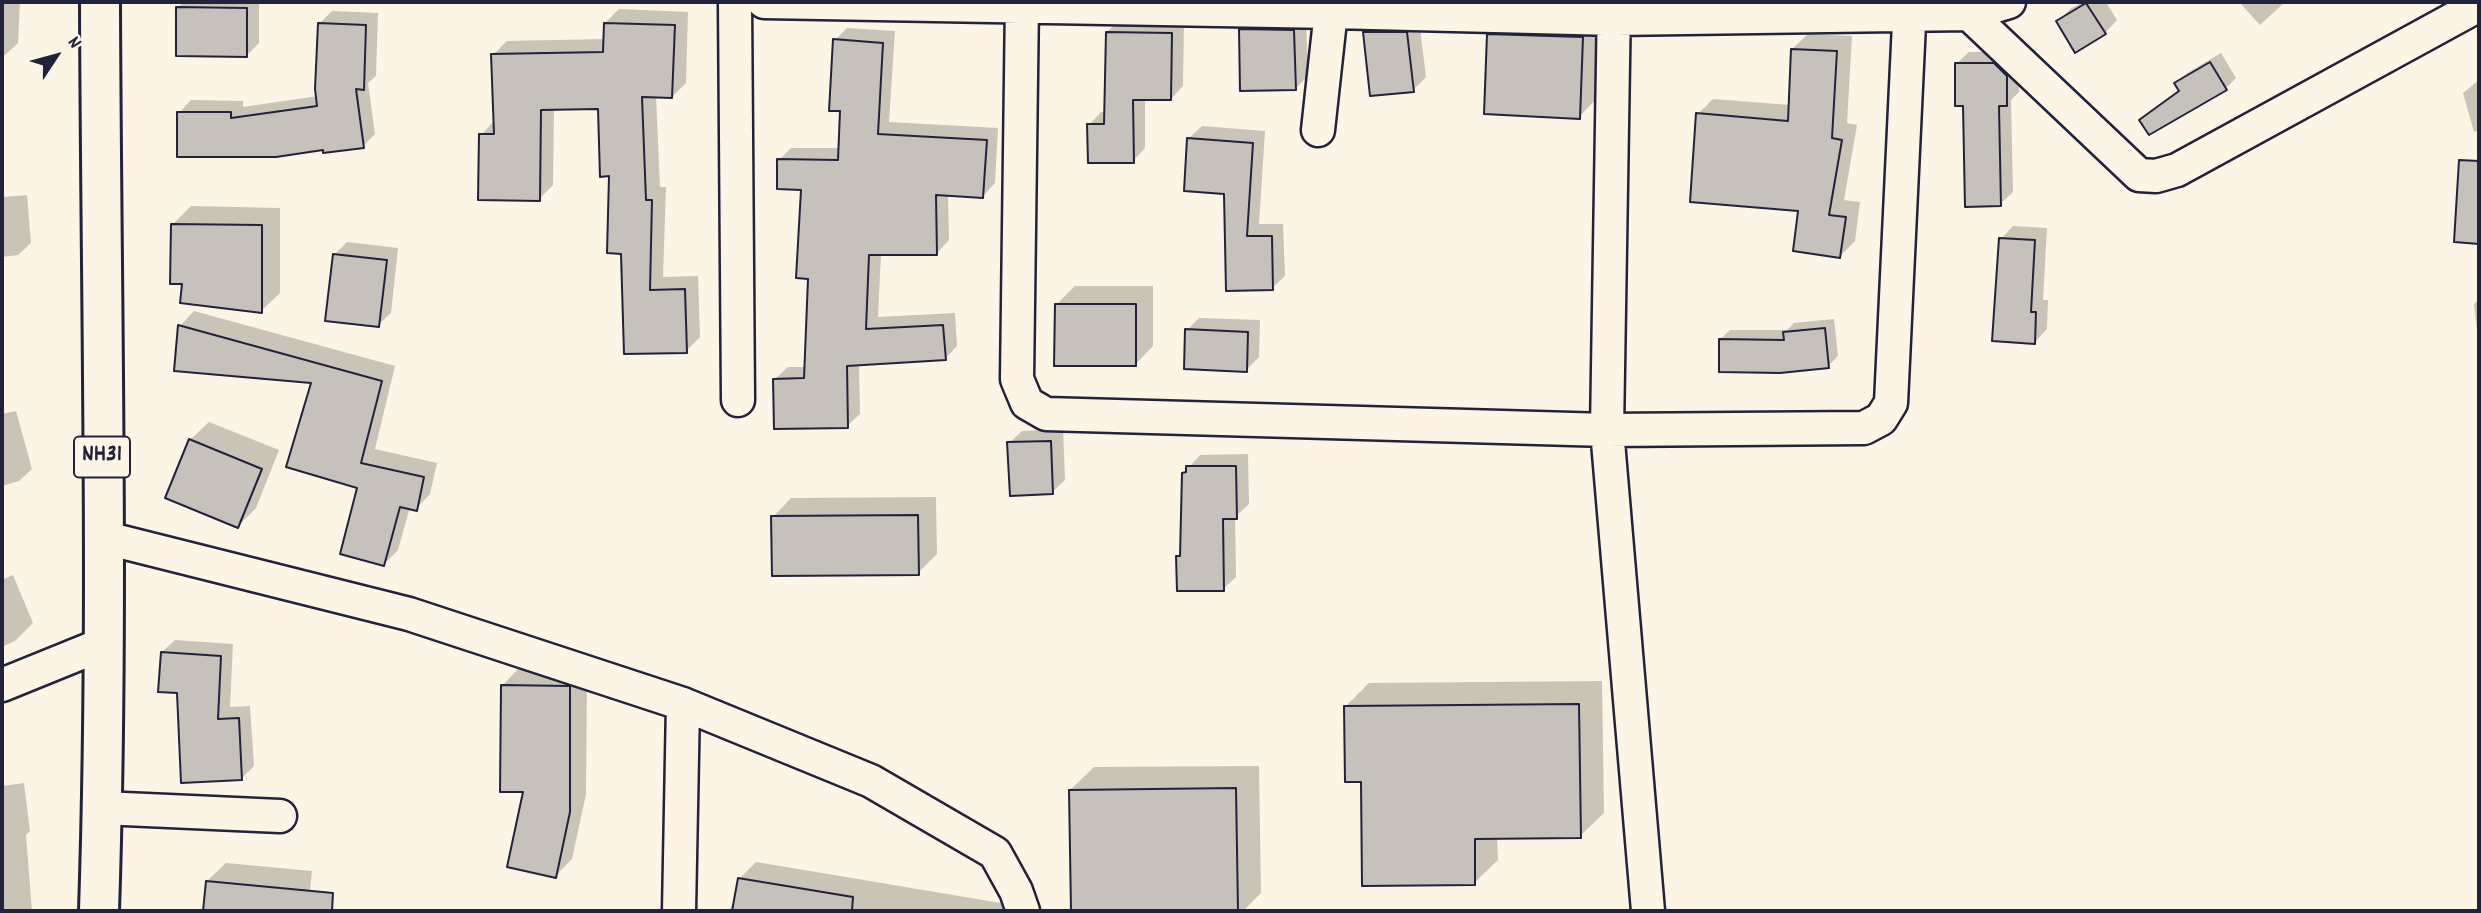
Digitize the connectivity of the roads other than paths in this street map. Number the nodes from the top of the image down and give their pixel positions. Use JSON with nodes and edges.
{"nodes":[{"id":1,"x":100,"y":2,"type":"edge"},
{"id":2,"x":735,"y":2,"type":"edge"},
{"id":3,"x":764,"y":2,"type":"edge"},
{"id":4,"x":2008,"y":2,"type":"edge"},
{"id":5,"x":1022,"y":4,"type":"edge"},
{"id":6,"x":2479,"y":5,"type":"edge"},
{"id":7,"x":1332,"y":7,"type":"edge"},
{"id":8,"x":1909,"y":8,"type":"edge"},
{"id":9,"x":1614,"y":10,"type":"edge"},
{"id":10,"x":1969,"y":14,"type":"junction"},
{"id":11,"x":1318,"y":130,"type":"dead end"},
{"id":12,"x":738,"y":400,"type":"dead end"},
{"id":13,"x":1607,"y":430,"type":"junction"},
{"id":14,"x":102,"y":537,"type":"junction"},
{"id":15,"x":103,"y":643,"type":"junction"},
{"id":16,"x":2,"y":685,"type":"edge"},
{"id":17,"x":683,"y":704,"type":"junction"},
{"id":18,"x":102,"y":807,"type":"junction"},
{"id":19,"x":281,"y":816,"type":"dead end"},
{"id":20,"x":1020,"y":901,"type":"edge"},
{"id":21,"x":99,"y":911,"type":"edge"},
{"id":22,"x":679,"y":911,"type":"edge"},
{"id":23,"x":1043,"y":911,"type":"edge"},
{"id":24,"x":1648,"y":911,"type":"edge"}],
"edges":[{"from":1,"to":14,"type":"highway","number":"NH31"},
{"from":2,"to":12,"type":"street"},
{"from":3,"to":5,"type":"street"},
{"from":4,"to":10,"type":"street"},
{"from":5,"to":7,"type":"street"},
{"from":5,"to":13,"type":"street"},
{"from":6,"to":10,"type":"street"},
{"from":7,"to":9,"type":"street"},
{"from":7,"to":11,"type":"street"},
{"from":8,"to":9,"type":"street"},
{"from":8,"to":10,"type":"street"},
{"from":8,"to":13,"type":"street"},
{"from":9,"to":13,"type":"street"},
{"from":13,"to":24,"type":"street"},
{"from":14,"to":15,"type":"highway","number":"NH31"},
{"from":14,"to":17,"type":"street"},
{"from":15,"to":16,"type":"street"},
{"from":15,"to":18,"type":"highway","number":"NH31"},
{"from":17,"to":20,"type":"street"},
{"from":17,"to":22,"type":"street"},
{"from":18,"to":19,"type":"street"},
{"from":18,"to":21,"type":"highway","number":"NH31"},
{"from":20,"to":23,"type":"street"}]}
